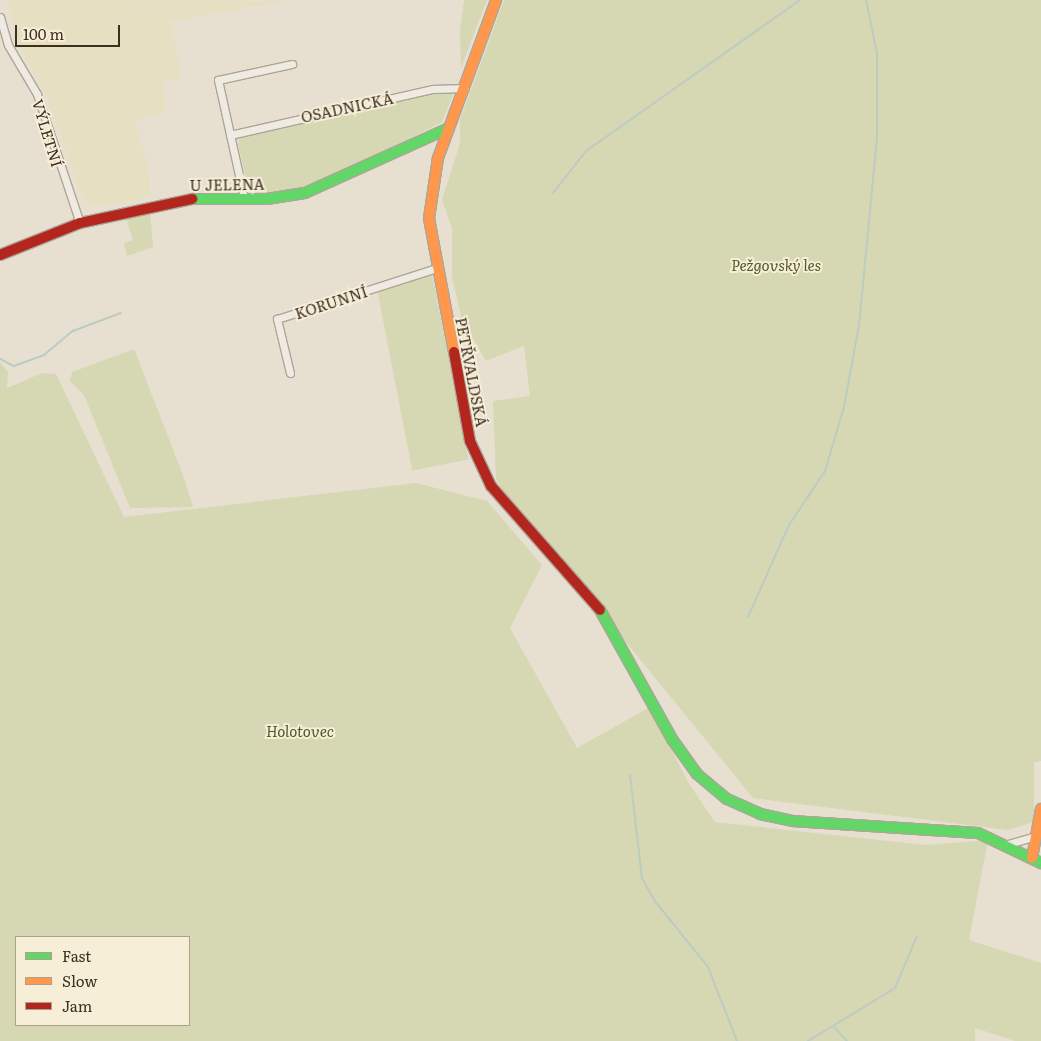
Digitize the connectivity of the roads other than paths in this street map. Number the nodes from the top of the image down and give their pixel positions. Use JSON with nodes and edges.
{"nodes":[{"id":1,"x":496,"y":0,"type":"edge"},
{"id":2,"x":0,"y":18,"type":"edge"},
{"id":3,"x":292,"y":64,"type":"dead end"},
{"id":4,"x":465,"y":88,"type":"junction"},
{"id":5,"x":448,"y":128,"type":"junction"},
{"id":6,"x":230,"y":135,"type":"junction"},
{"id":7,"x":244,"y":198,"type":"junction"},
{"id":8,"x":80,"y":223,"type":"junction"},
{"id":9,"x":0,"y":255,"type":"edge"},
{"id":10,"x":437,"y":268,"type":"junction"},
{"id":11,"x":290,"y":372,"type":"dead end"},
{"id":12,"x":1041,"y":808,"type":"edge"},
{"id":13,"x":1036,"y":836,"type":"junction"},
{"id":14,"x":1006,"y":845,"type":"junction"},
{"id":15,"x":1037,"y":861,"type":"edge"}],
"edges":[{"from":1,"to":4,"type":"street","name":"PETŘVALDSKÁ"},
{"from":2,"to":8,"type":"street","name":"VÝLETNÍ"},
{"from":3,"to":6,"type":"street"},
{"from":4,"to":5,"type":"street","name":"PETŘVALDSKÁ"},
{"from":4,"to":6,"type":"street","name":"OSADNICKÁ"},
{"from":5,"to":7,"type":"street","name":"U JELENA"},
{"from":5,"to":10,"type":"street","name":"PETŘVALDSKÁ"},
{"from":6,"to":7,"type":"street"},
{"from":7,"to":8,"type":"street","name":"U JELENA"},
{"from":8,"to":9,"type":"street","name":"U JELENA"},
{"from":10,"to":11,"type":"street","name":"KORUNNÍ"},
{"from":10,"to":14,"type":"street","name":"PETŘVALDSKÁ"},
{"from":12,"to":13,"type":"street"},
{"from":13,"to":14,"type":"street"},
{"from":13,"to":15,"type":"street"},
{"from":14,"to":15,"type":"street","name":"PETŘVALDSKÁ"}]}
